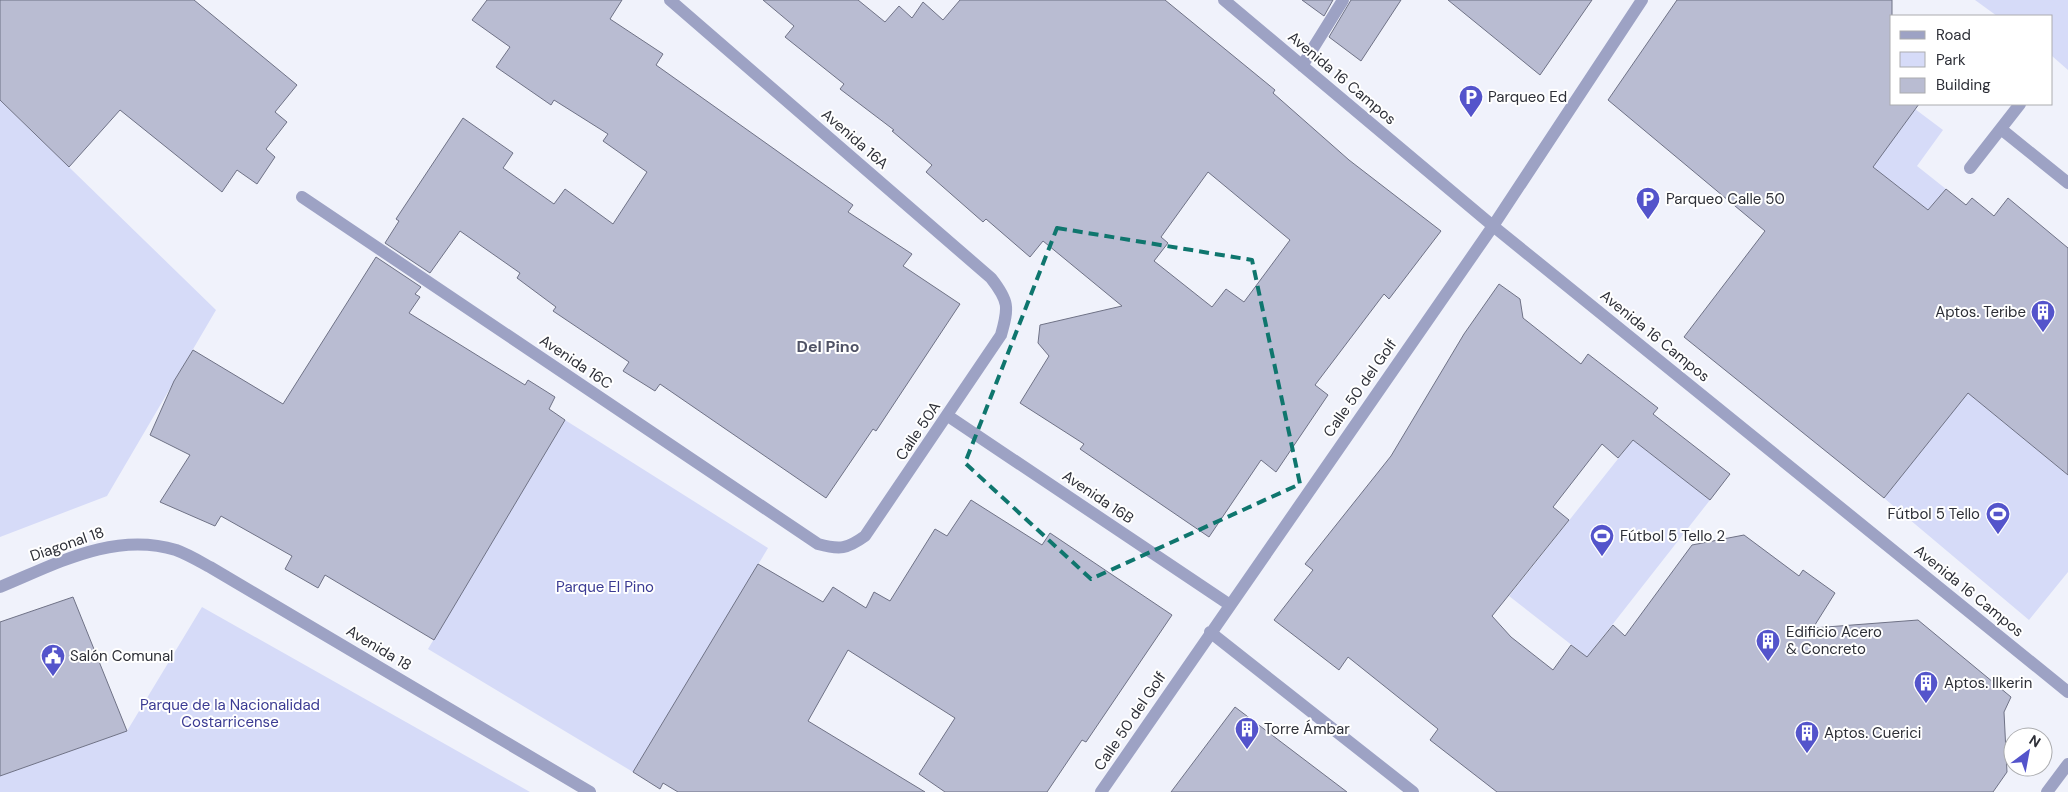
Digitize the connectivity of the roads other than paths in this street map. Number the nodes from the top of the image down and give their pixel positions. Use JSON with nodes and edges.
{"nodes":[{"id":1,"x":670,"y":0,"type":"edge"},
{"id":2,"x":1224,"y":0,"type":"edge"},
{"id":3,"x":1343,"y":0,"type":"edge"},
{"id":4,"x":1642,"y":0,"type":"edge"},
{"id":5,"x":1302,"y":66,"type":"junction"},
{"id":6,"x":2019,"y":105,"type":"edge"},
{"id":7,"x":2001,"y":129,"type":"junction"},
{"id":8,"x":1970,"y":168,"type":"dead end"},
{"id":9,"x":2068,"y":183,"type":"edge"},
{"id":10,"x":302,"y":197,"type":"dead end"},
{"id":11,"x":1493,"y":226,"type":"junction"},
{"id":12,"x":1008,"y":311,"type":"joint"},
{"id":13,"x":948,"y":416,"type":"junction"},
{"id":14,"x":147,"y":544,"type":"joint"},
{"id":15,"x":834,"y":548,"type":"joint"},
{"id":16,"x":0,"y":587,"type":"edge"},
{"id":17,"x":1230,"y":605,"type":"junction"},
{"id":18,"x":1210,"y":632,"type":"junction"},
{"id":19,"x":2068,"y":692,"type":"edge"},
{"id":20,"x":2068,"y":764,"type":"edge"},
{"id":21,"x":590,"y":792,"type":"edge"},
{"id":22,"x":1101,"y":792,"type":"edge"},
{"id":23,"x":1413,"y":792,"type":"edge"},
{"id":24,"x":2047,"y":792,"type":"edge"}],
"edges":[{"from":1,"to":12,"type":"street","name":"Avenida 16A"},
{"from":2,"to":5,"type":"street","name":"Avenida 16 Campos"},
{"from":3,"to":5,"type":"street"},
{"from":4,"to":11,"type":"street","name":"Calle 50 del Golf"},
{"from":5,"to":11,"type":"street","name":"Avenida 16 Campos"},
{"from":6,"to":7,"type":"street"},
{"from":7,"to":8,"type":"street"},
{"from":7,"to":9,"type":"street"},
{"from":10,"to":15,"type":"street","name":"Avenida 16C"},
{"from":11,"to":17,"type":"street","name":"Calle 50 del Golf"},
{"from":11,"to":19,"type":"street","name":"Avenida 16 Campos"},
{"from":12,"to":13,"type":"street","name":"Calle 50A"},
{"from":13,"to":15,"type":"street","name":"Calle 50A"},
{"from":13,"to":17,"type":"street","name":"Avenida 16B"},
{"from":14,"to":16,"type":"street","name":"Diagonal 18"},
{"from":14,"to":21,"type":"street","name":"Avenida 18"},
{"from":17,"to":18,"type":"street","name":"Calle 50 del Golf"},
{"from":18,"to":22,"type":"street","name":"Calle 50 del Golf"},
{"from":18,"to":23,"type":"street"},
{"from":20,"to":24,"type":"street"}]}
